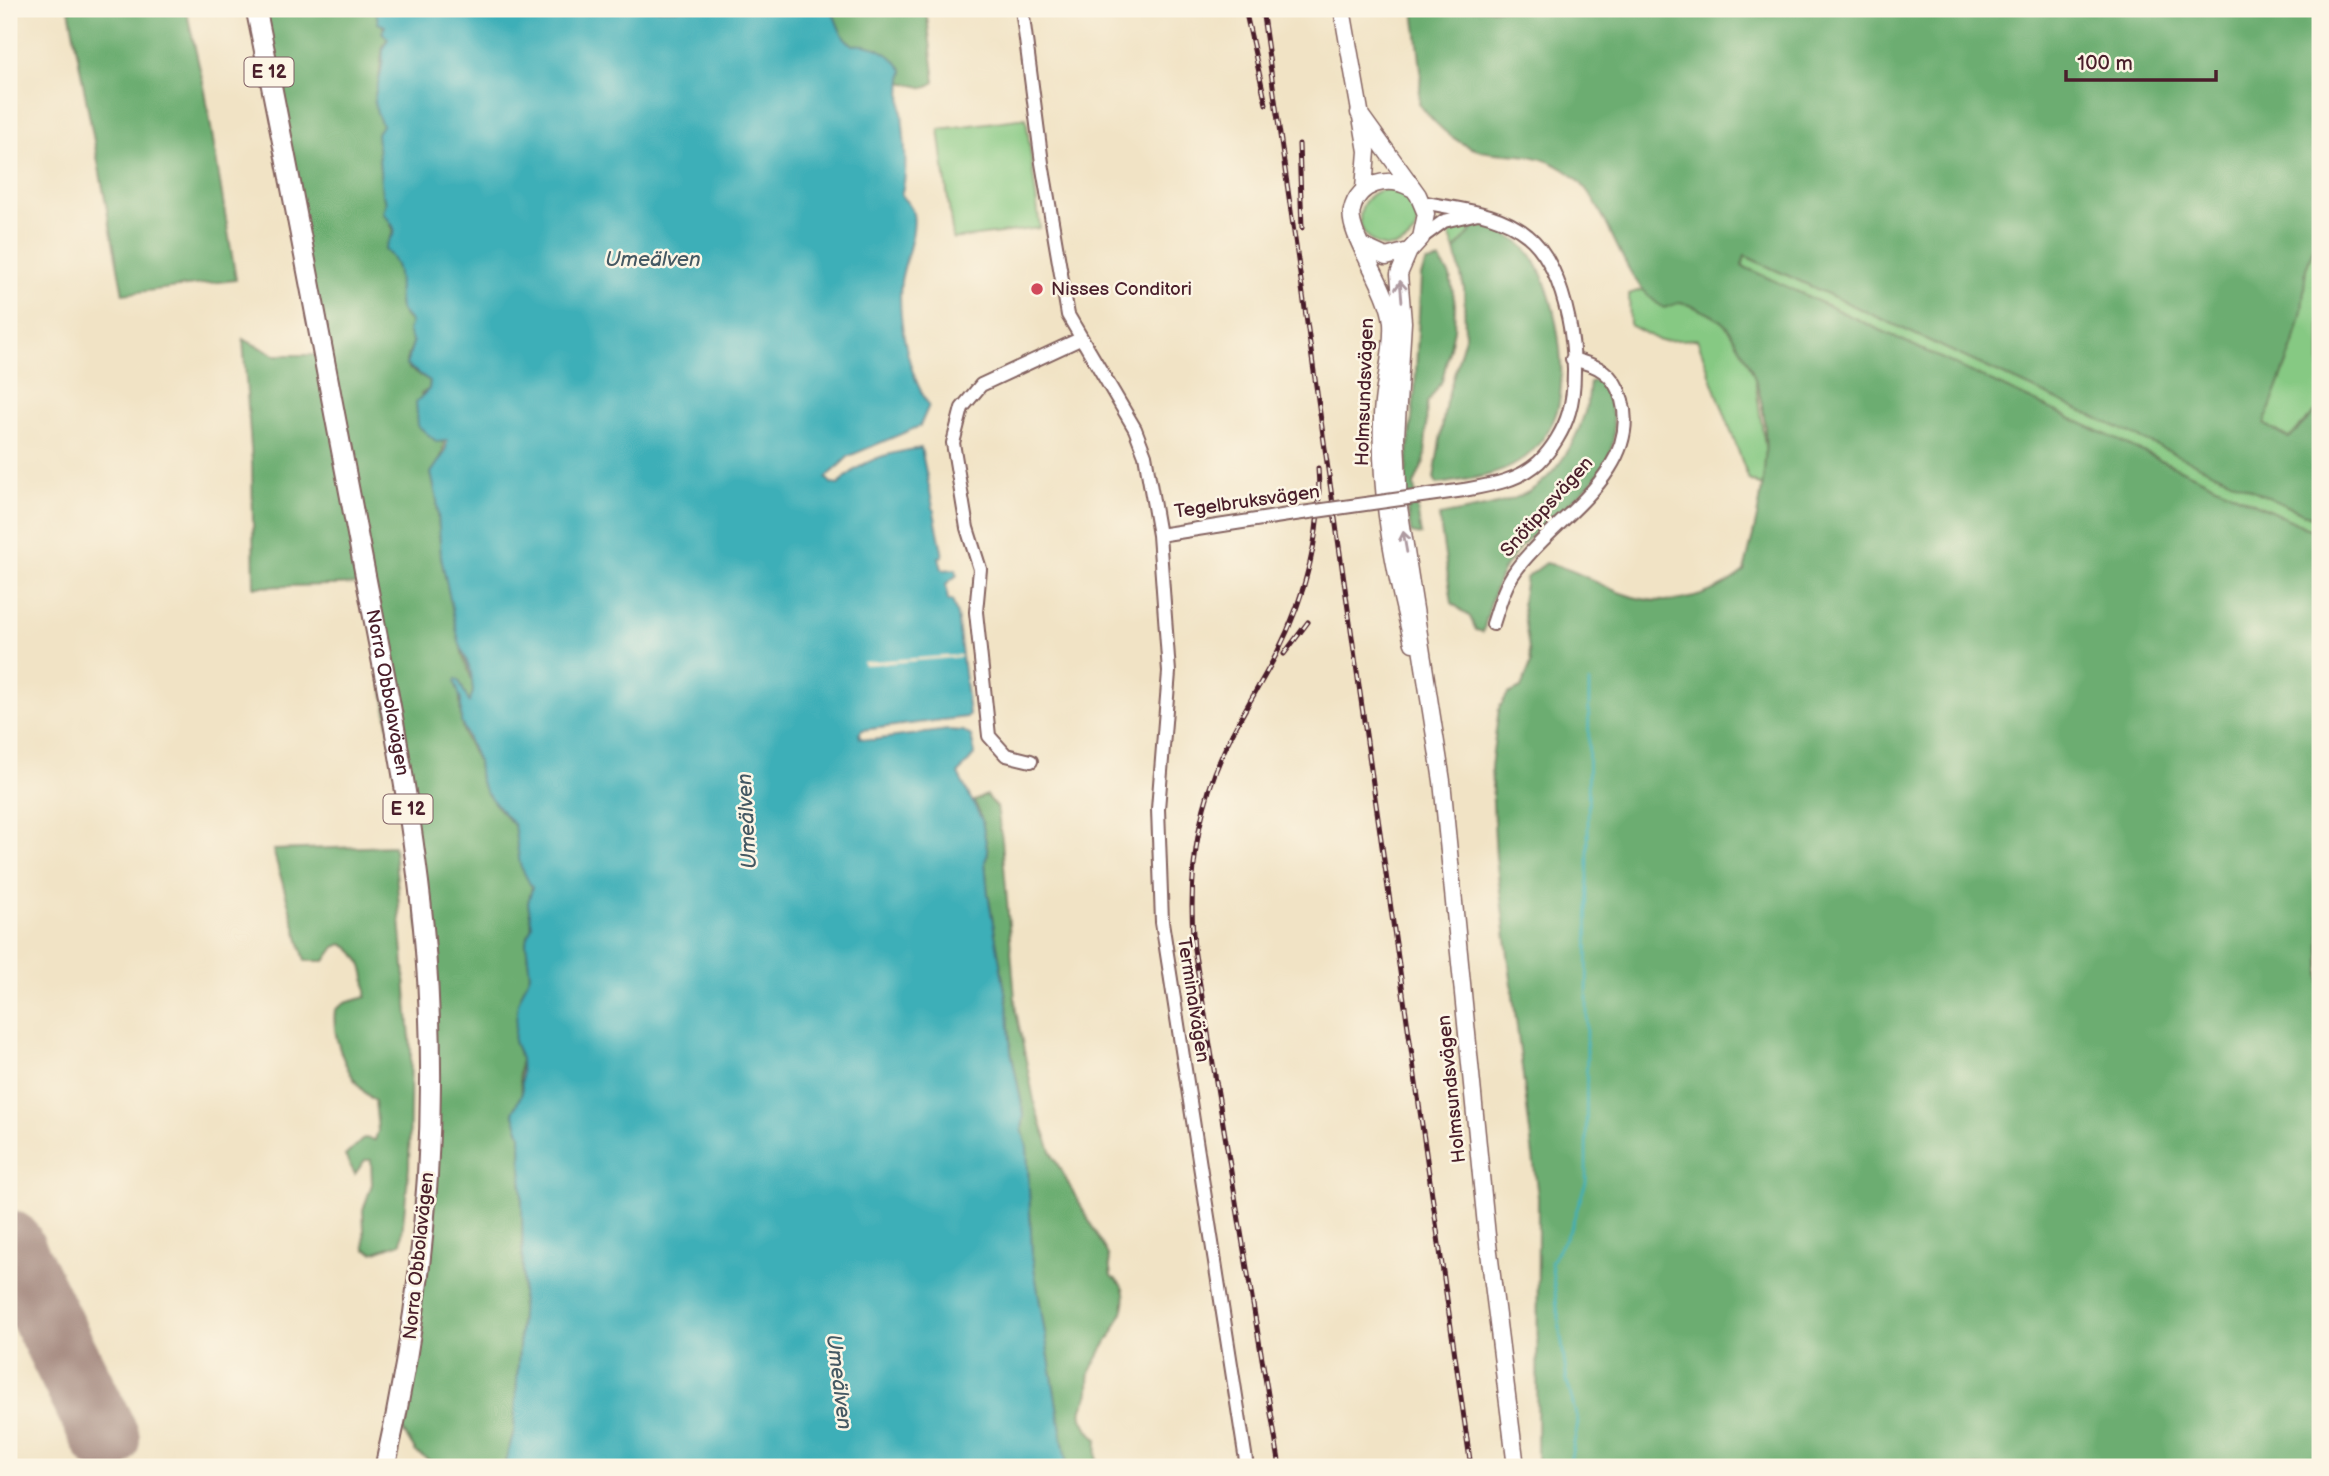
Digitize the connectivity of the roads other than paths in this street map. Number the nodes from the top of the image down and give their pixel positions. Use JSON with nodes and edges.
{"nodes":[{"id":1,"x":256,"y":9,"type":"edge"},
{"id":2,"x":1021,"y":9,"type":"edge"},
{"id":3,"x":1342,"y":9,"type":"edge"},
{"id":4,"x":1359,"y":113,"type":"junction"},
{"id":5,"x":1411,"y":188,"type":"junction"},
{"id":6,"x":1364,"y":189,"type":"junction"},
{"id":7,"x":1422,"y":202,"type":"junction"},
{"id":8,"x":1478,"y":213,"type":"junction"},
{"id":9,"x":1421,"y":238,"type":"junction"},
{"id":10,"x":1364,"y":247,"type":"junction"},
{"id":11,"x":1409,"y":251,"type":"junction"},
{"id":12,"x":1080,"y":340,"type":"junction"},
{"id":13,"x":1572,"y":359,"type":"junction"},
{"id":14,"x":1159,"y":535,"type":"junction"},
{"id":15,"x":1493,"y":624,"type":"dead end"},
{"id":16,"x":1432,"y":706,"type":"junction"},
{"id":17,"x":1031,"y":761,"type":"dead end"},
{"id":18,"x":385,"y":1467,"type":"edge"},
{"id":19,"x":1247,"y":1467,"type":"edge"},
{"id":20,"x":1516,"y":1467,"type":"edge"}],
"edges":[{"from":1,"to":18,"type":"highway","name":"Norra Obbolavägen","number":"E 12"},
{"from":2,"to":12,"type":"street","name":"Tegelbruksvägen"},
{"from":3,"to":4,"type":"main road","name":"Holmsundsvägen"},
{"from":4,"to":5,"type":"main road","name":"Holmsundsvägen"},
{"from":4,"to":6,"type":"main road","name":"Holmsundsvägen"},
{"from":5,"to":6,"type":"main road"},
{"from":5,"to":7,"type":"main road","name":"Holmsundsvägen"},
{"from":6,"to":10,"type":"main road","name":"Holmsundsvägen"},
{"from":7,"to":8,"type":"street","name":"Tegelbruksvägen"},
{"from":7,"to":9,"type":"main road"},
{"from":8,"to":9,"type":"street"},
{"from":8,"to":13,"type":"street","name":"Tegelbruksvägen"},
{"from":9,"to":11,"type":"main road","name":"Holmsundsvägen"},
{"from":10,"to":11,"type":"main road"},
{"from":10,"to":16,"type":"main road","name":"Holmsundsvägen"},
{"from":16,"to":11,"type":"main road","name":"Holmsundsvägen","one_way":true},
{"from":12,"to":14,"type":"street","name":"Tegelbruksvägen"},
{"from":12,"to":17,"type":"street"},
{"from":13,"to":14,"type":"street","name":"Tegelbruksvägen","bridge":true},
{"from":13,"to":15,"type":"street","name":"Snötippsvägen"},
{"from":14,"to":19,"type":"street","name":"Terminalvägen"},
{"from":16,"to":20,"type":"main road","name":"Holmsundsvägen"}]}
